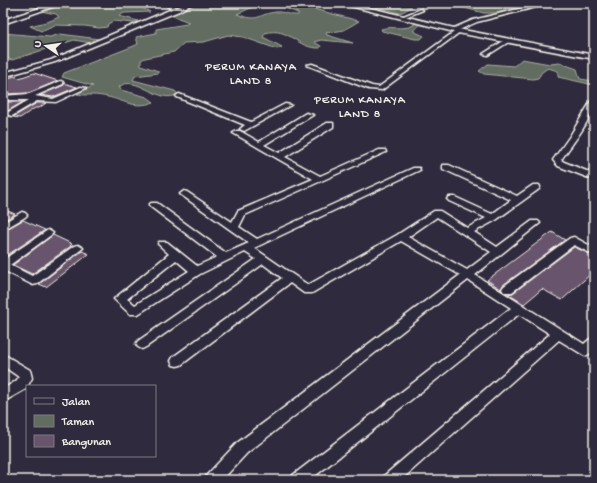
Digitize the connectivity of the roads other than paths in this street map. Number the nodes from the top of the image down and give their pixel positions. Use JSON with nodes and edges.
{"nodes":[{"id":1,"x":28,"y":3,"type":"edge"},
{"id":2,"x":62,"y":3,"type":"edge"},
{"id":3,"x":164,"y":3,"type":"edge"},
{"id":4,"x":192,"y":3,"type":"edge"},
{"id":5,"x":341,"y":3,"type":"edge"},
{"id":6,"x":550,"y":3,"type":"edge"},
{"id":7,"x":48,"y":7,"type":"junction"},
{"id":8,"x":177,"y":10,"type":"junction"},
{"id":9,"x":422,"y":10,"type":"dead end"},
{"id":10,"x":402,"y":17,"type":"junction"},
{"id":11,"x":3,"y":22,"type":"edge"},
{"id":12,"x":456,"y":31,"type":"junction"},
{"id":13,"x":507,"y":41,"type":"junction"},
{"id":14,"x":486,"y":54,"type":"dead end"},
{"id":15,"x":594,"y":56,"type":"edge"},
{"id":16,"x":310,"y":65,"type":"dead end"},
{"id":17,"x":4,"y":74,"type":"edge"},
{"id":18,"x":61,"y":84,"type":"dead end"},
{"id":19,"x":83,"y":88,"type":"dead end"},
{"id":20,"x":179,"y":96,"type":"dead end"},
{"id":21,"x":25,"y":97,"type":"junction"},
{"id":22,"x":3,"y":98,"type":"edge"},
{"id":23,"x":37,"y":98,"type":"junction"},
{"id":24,"x":594,"y":101,"type":"edge"},
{"id":25,"x":287,"y":105,"type":"dead end"},
{"id":26,"x":9,"y":114,"type":"dead end"},
{"id":27,"x":309,"y":115,"type":"dead end"},
{"id":28,"x":251,"y":125,"type":"junction"},
{"id":29,"x":330,"y":125,"type":"dead end"},
{"id":30,"x":259,"y":145,"type":"junction"},
{"id":31,"x":382,"y":152,"type":"dead end"},
{"id":32,"x":279,"y":157,"type":"junction"},
{"id":33,"x":446,"y":167,"type":"dead end"},
{"id":34,"x":416,"y":170,"type":"dead end"},
{"id":35,"x":594,"y":177,"type":"edge"},
{"id":36,"x":319,"y":179,"type":"junction"},
{"id":37,"x":536,"y":186,"type":"dead end"},
{"id":38,"x":184,"y":194,"type":"dead end"},
{"id":39,"x":452,"y":199,"type":"dead end"},
{"id":40,"x":518,"y":200,"type":"junction"},
{"id":41,"x":154,"y":205,"type":"dead end"},
{"id":42,"x":22,"y":216,"type":"dead end"},
{"id":43,"x":493,"y":218,"type":"junction"},
{"id":44,"x":535,"y":223,"type":"dead end"},
{"id":45,"x":3,"y":227,"type":"edge"},
{"id":46,"x":234,"y":227,"type":"junction"},
{"id":47,"x":467,"y":232,"type":"junction"},
{"id":48,"x":48,"y":233,"type":"dead end"},
{"id":49,"x":400,"y":237,"type":"junction"},
{"id":50,"x":163,"y":244,"type":"dead end"},
{"id":51,"x":251,"y":245,"type":"junction"},
{"id":52,"x":78,"y":248,"type":"dead end"},
{"id":53,"x":498,"y":252,"type":"junction"},
{"id":54,"x":594,"y":252,"type":"edge"},
{"id":55,"x":176,"y":254,"type":"junction"},
{"id":56,"x":224,"y":257,"type":"junction"},
{"id":57,"x":262,"y":260,"type":"junction"},
{"id":58,"x":3,"y":265,"type":"edge"},
{"id":59,"x":196,"y":271,"type":"junction"},
{"id":60,"x":468,"y":275,"type":"junction"},
{"id":61,"x":289,"y":278,"type":"junction"},
{"id":62,"x":508,"y":290,"type":"dead end"},
{"id":63,"x":519,"y":308,"type":"junction"},
{"id":64,"x":558,"y":334,"type":"junction"},
{"id":65,"x":594,"y":342,"type":"edge"},
{"id":66,"x":142,"y":344,"type":"dead end"},
{"id":67,"x":3,"y":359,"type":"edge"},
{"id":68,"x":177,"y":361,"type":"dead end"},
{"id":69,"x":3,"y":396,"type":"edge"},
{"id":70,"x":212,"y":480,"type":"edge"},
{"id":71,"x":298,"y":480,"type":"edge"},
{"id":72,"x":390,"y":480,"type":"edge"}],
"edges":[{"from":1,"to":7,"type":"street"},
{"from":2,"to":7,"type":"street"},
{"from":3,"to":8,"type":"street"},
{"from":4,"to":8,"type":"street"},
{"from":5,"to":10,"type":"main road"},
{"from":6,"to":12,"type":"street"},
{"from":7,"to":11,"type":"street"},
{"from":8,"to":17,"type":"street"},
{"from":9,"to":10,"type":"lane"},
{"from":10,"to":12,"type":"main road"},
{"from":12,"to":13,"type":"main road"},
{"from":12,"to":16,"type":"street"},
{"from":13,"to":14,"type":"street"},
{"from":13,"to":15,"type":"main road"},
{"from":18,"to":21,"type":"street"},
{"from":19,"to":23,"type":"street"},
{"from":20,"to":28,"type":"street"},
{"from":21,"to":22,"type":"street"},
{"from":21,"to":23,"type":"street"},
{"from":23,"to":26,"type":"street"},
{"from":24,"to":35,"type":"street"},
{"from":25,"to":28,"type":"street"},
{"from":27,"to":30,"type":"street"},
{"from":28,"to":30,"type":"street"},
{"from":29,"to":32,"type":"street"},
{"from":30,"to":32,"type":"street"},
{"from":31,"to":36,"type":"street"},
{"from":32,"to":36,"type":"street"},
{"from":33,"to":40,"type":"street"},
{"from":34,"to":51,"type":"street"},
{"from":36,"to":46,"type":"street"},
{"from":37,"to":40,"type":"street"},
{"from":38,"to":46,"type":"street"},
{"from":39,"to":43,"type":"street"},
{"from":40,"to":43,"type":"street"},
{"from":41,"to":56,"type":"street"},
{"from":42,"to":45,"type":"street"},
{"from":43,"to":47,"type":"street"},
{"from":44,"to":53,"type":"street"},
{"from":46,"to":51,"type":"street"},
{"from":47,"to":49,"type":"street"},
{"from":47,"to":53,"type":"street"},
{"from":48,"to":58,"type":"street"},
{"from":49,"to":60,"type":"street"},
{"from":49,"to":61,"type":"street"},
{"from":50,"to":55,"type":"street"},
{"from":51,"to":56,"type":"street"},
{"from":51,"to":57,"type":"street"},
{"from":52,"to":58,"type":"street"},
{"from":53,"to":60,"type":"street"},
{"from":54,"to":62,"type":"street"},
{"from":55,"to":59,"type":"street"},
{"from":55,"to":59,"type":"street"},
{"from":56,"to":59,"type":"street"},
{"from":57,"to":61,"type":"street"},
{"from":57,"to":66,"type":"street"},
{"from":60,"to":63,"type":"street"},
{"from":60,"to":70,"type":"street"},
{"from":61,"to":68,"type":"street"},
{"from":63,"to":64,"type":"street"},
{"from":63,"to":71,"type":"street"},
{"from":64,"to":65,"type":"street"},
{"from":64,"to":72,"type":"street"},
{"from":67,"to":69,"type":"street"}]}
